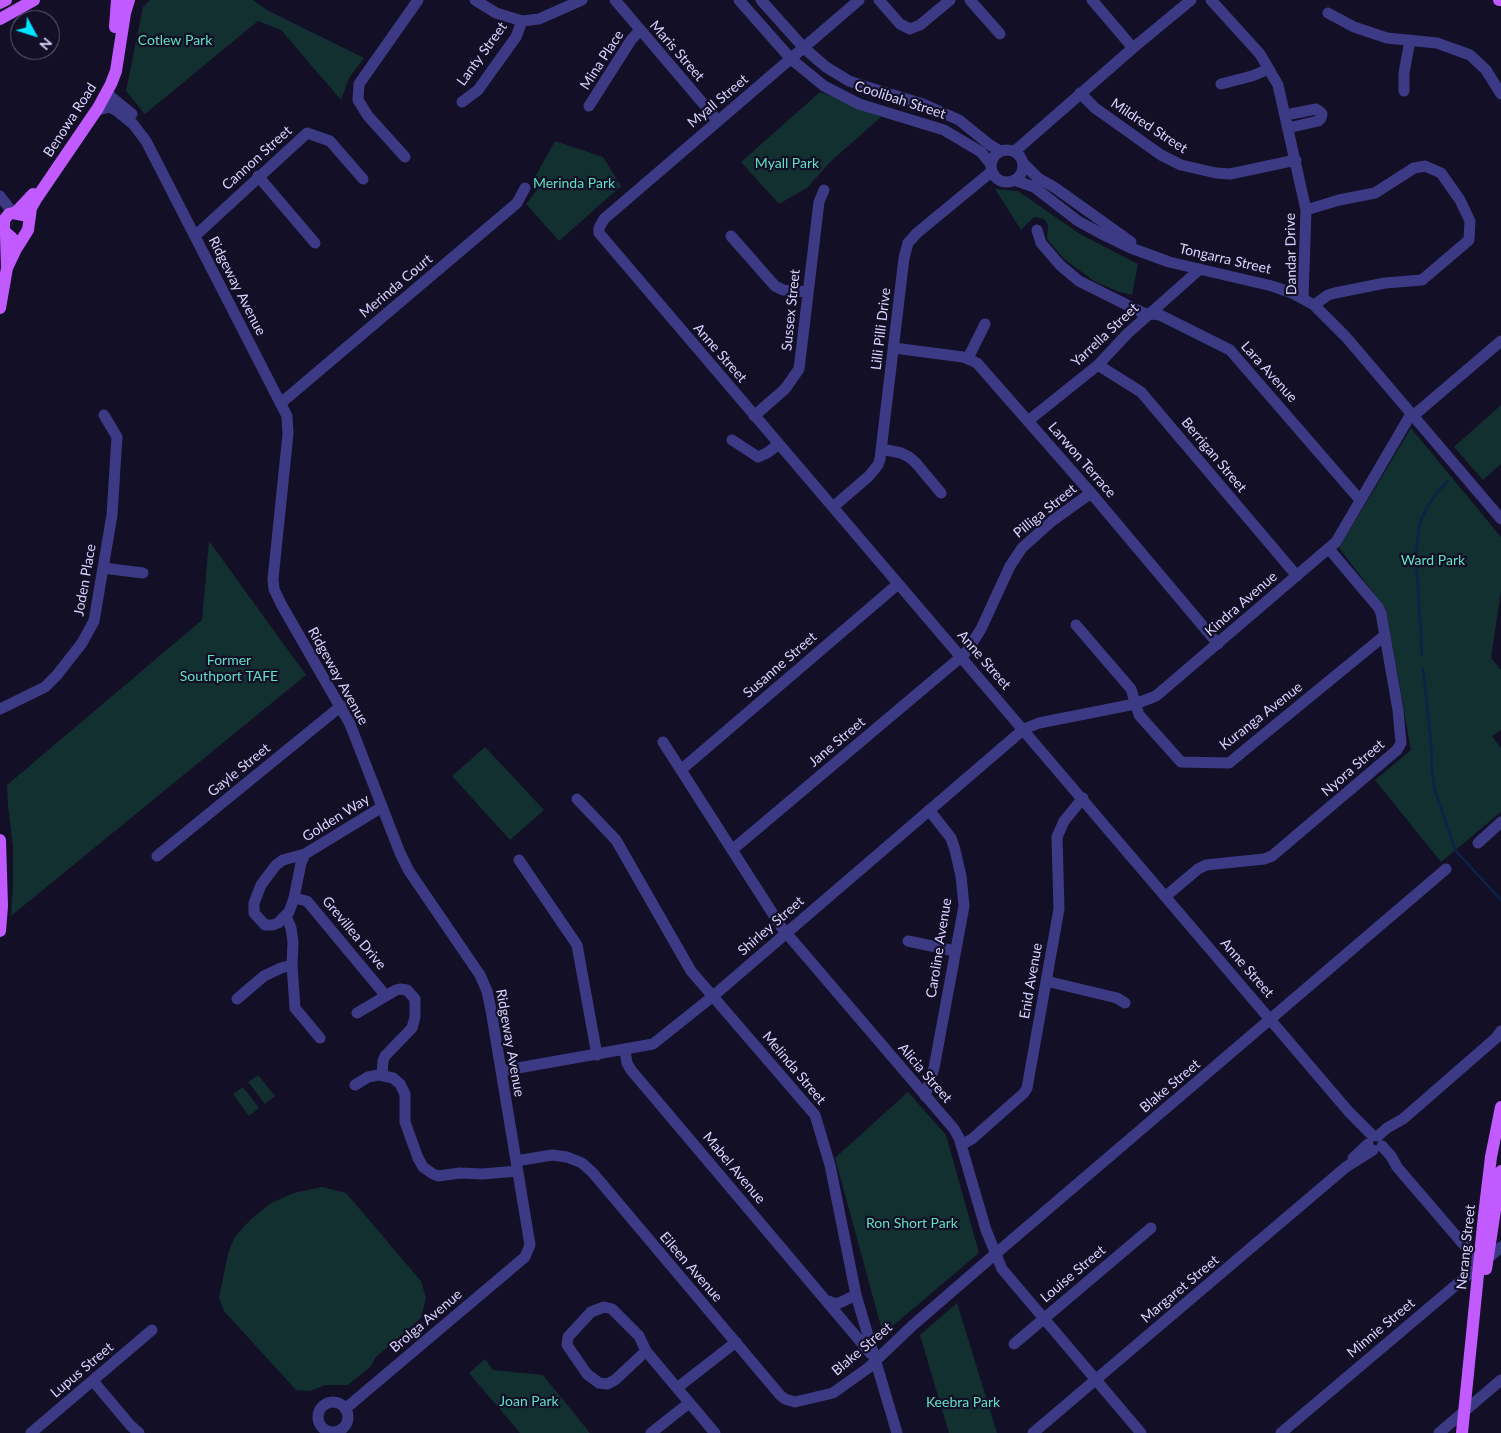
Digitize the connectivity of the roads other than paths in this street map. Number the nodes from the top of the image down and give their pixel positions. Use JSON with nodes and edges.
{"nodes":[{"id":1,"x":6,"y":0,"type":"edge"},
{"id":2,"x":34,"y":0,"type":"edge"},
{"id":3,"x":117,"y":0,"type":"edge"},
{"id":4,"x":129,"y":0,"type":"edge"},
{"id":5,"x":418,"y":0,"type":"edge"},
{"id":6,"x":476,"y":0,"type":"edge"},
{"id":7,"x":582,"y":0,"type":"edge"},
{"id":8,"x":614,"y":0,"type":"edge"},
{"id":9,"x":739,"y":0,"type":"edge"},
{"id":10,"x":761,"y":0,"type":"edge"},
{"id":11,"x":859,"y":0,"type":"edge"},
{"id":12,"x":879,"y":0,"type":"edge"},
{"id":13,"x":950,"y":0,"type":"edge"},
{"id":14,"x":970,"y":0,"type":"edge"},
{"id":15,"x":1092,"y":0,"type":"edge"},
{"id":16,"x":1191,"y":0,"type":"edge"},
{"id":17,"x":1211,"y":0,"type":"edge"},
{"id":18,"x":0,"y":3,"type":"edge"},
{"id":19,"x":1328,"y":13,"type":"dead end"},
{"id":20,"x":0,"y":18,"type":"edge"},
{"id":21,"x":522,"y":21,"type":"junction"},
{"id":22,"x":640,"y":30,"type":"junction"},
{"id":23,"x":1000,"y":34,"type":"dead end"},
{"id":24,"x":1410,"y":40,"type":"junction"},
{"id":25,"x":804,"y":48,"type":"junction"},
{"id":26,"x":1133,"y":48,"type":"junction"},
{"id":27,"x":791,"y":59,"type":"junction"},
{"id":28,"x":1270,"y":69,"type":"junction"},
{"id":29,"x":1221,"y":84,"type":"dead end"},
{"id":30,"x":108,"y":91,"type":"junction"},
{"id":31,"x":1404,"y":91,"type":"dead end"},
{"id":32,"x":1080,"y":93,"type":"junction"},
{"id":33,"x":1501,"y":94,"type":"edge"},
{"id":34,"x":462,"y":102,"type":"dead end"},
{"id":35,"x":589,"y":106,"type":"dead end"},
{"id":36,"x":98,"y":110,"type":"junction"},
{"id":37,"x":1286,"y":115,"type":"junction"},
{"id":38,"x":718,"y":121,"type":"junction"},
{"id":39,"x":1288,"y":128,"type":"junction"},
{"id":40,"x":146,"y":141,"type":"junction"},
{"id":41,"x":1000,"y":151,"type":"junction"},
{"id":42,"x":1015,"y":151,"type":"junction"},
{"id":43,"x":404,"y":157,"type":"dead end"},
{"id":44,"x":1296,"y":160,"type":"junction"},
{"id":45,"x":1023,"y":163,"type":"junction"},
{"id":46,"x":991,"y":167,"type":"junction"},
{"id":47,"x":258,"y":176,"type":"junction"},
{"id":48,"x":363,"y":179,"type":"dead end"},
{"id":49,"x":1014,"y":180,"type":"junction"},
{"id":50,"x":525,"y":188,"type":"dead end"},
{"id":51,"x":824,"y":190,"type":"dead end"},
{"id":52,"x":0,"y":198,"type":"edge"},
{"id":53,"x":1306,"y":210,"type":"junction"},
{"id":54,"x":28,"y":222,"type":"junction"},
{"id":55,"x":6,"y":225,"type":"edge"},
{"id":56,"x":599,"y":228,"type":"joint"},
{"id":57,"x":1037,"y":230,"type":"dead end"},
{"id":58,"x":24,"y":236,"type":"junction"},
{"id":59,"x":194,"y":236,"type":"junction"},
{"id":60,"x":731,"y":236,"type":"dead end"},
{"id":61,"x":315,"y":242,"type":"dead end"},
{"id":62,"x":1139,"y":250,"type":"junction"},
{"id":63,"x":7,"y":268,"type":"junction"},
{"id":64,"x":1200,"y":269,"type":"junction"},
{"id":65,"x":808,"y":292,"type":"junction"},
{"id":66,"x":1303,"y":299,"type":"junction"},
{"id":67,"x":1314,"y":305,"type":"junction"},
{"id":68,"x":0,"y":308,"type":"edge"},
{"id":69,"x":1150,"y":314,"type":"junction"},
{"id":70,"x":985,"y":324,"type":"dead end"},
{"id":71,"x":1501,"y":341,"type":"edge"},
{"id":72,"x":894,"y":348,"type":"junction"},
{"id":73,"x":968,"y":358,"type":"junction"},
{"id":74,"x":1098,"y":364,"type":"junction"},
{"id":75,"x":281,"y":403,"type":"junction"},
{"id":76,"x":1412,"y":415,"type":"junction"},
{"id":77,"x":104,"y":416,"type":"dead end"},
{"id":78,"x":754,"y":416,"type":"junction"},
{"id":79,"x":1028,"y":421,"type":"junction"},
{"id":80,"x":732,"y":440,"type":"dead end"},
{"id":81,"x":779,"y":444,"type":"junction"},
{"id":82,"x":882,"y":449,"type":"junction"},
{"id":83,"x":941,"y":493,"type":"dead end"},
{"id":84,"x":1091,"y":493,"type":"junction"},
{"id":85,"x":1360,"y":500,"type":"junction"},
{"id":86,"x":833,"y":507,"type":"junction"},
{"id":87,"x":1501,"y":519,"type":"edge"},
{"id":88,"x":1329,"y":549,"type":"junction"},
{"id":89,"x":103,"y":568,"type":"junction"},
{"id":90,"x":143,"y":574,"type":"dead end"},
{"id":91,"x":1297,"y":576,"type":"junction"},
{"id":92,"x":898,"y":584,"type":"junction"},
{"id":93,"x":1076,"y":625,"type":"dead end"},
{"id":94,"x":1384,"y":636,"type":"junction"},
{"id":95,"x":1218,"y":644,"type":"junction"},
{"id":96,"x":961,"y":657,"type":"junction"},
{"id":97,"x":1135,"y":704,"type":"junction"},
{"id":98,"x":341,"y":706,"type":"junction"},
{"id":99,"x":0,"y":709,"type":"edge"},
{"id":100,"x":1024,"y":729,"type":"junction"},
{"id":101,"x":663,"y":742,"type":"dead end"},
{"id":102,"x":682,"y":769,"type":"junction"},
{"id":103,"x":1083,"y":798,"type":"junction"},
{"id":104,"x":577,"y":799,"type":"dead end"},
{"id":105,"x":382,"y":807,"type":"junction"},
{"id":106,"x":929,"y":810,"type":"junction"},
{"id":107,"x":1501,"y":822,"type":"edge"},
{"id":108,"x":0,"y":840,"type":"edge"},
{"id":109,"x":1478,"y":843,"type":"dead end"},
{"id":110,"x":732,"y":850,"type":"junction"},
{"id":111,"x":305,"y":854,"type":"junction"},
{"id":112,"x":157,"y":856,"type":"dead end"},
{"id":113,"x":519,"y":860,"type":"dead end"},
{"id":114,"x":1446,"y":869,"type":"dead end"},
{"id":115,"x":1166,"y":896,"type":"junction"},
{"id":116,"x":294,"y":898,"type":"junction"},
{"id":117,"x":286,"y":916,"type":"junction"},
{"id":118,"x":0,"y":931,"type":"edge"},
{"id":119,"x":786,"y":933,"type":"junction"},
{"id":120,"x":908,"y":941,"type":"dead end"},
{"id":121,"x":956,"y":951,"type":"junction"},
{"id":122,"x":292,"y":965,"type":"junction"},
{"id":123,"x":1046,"y":981,"type":"junction"},
{"id":124,"x":386,"y":996,"type":"junction"},
{"id":125,"x":712,"y":997,"type":"junction"},
{"id":126,"x":237,"y":999,"type":"dead end"},
{"id":127,"x":1125,"y":1003,"type":"dead end"},
{"id":128,"x":357,"y":1013,"type":"dead end"},
{"id":129,"x":1271,"y":1019,"type":"junction"},
{"id":130,"x":1499,"y":1035,"type":"edge"},
{"id":131,"x":320,"y":1038,"type":"dead end"},
{"id":132,"x":625,"y":1051,"type":"junction"},
{"id":133,"x":597,"y":1056,"type":"junction"},
{"id":134,"x":501,"y":1071,"type":"junction"},
{"id":135,"x":382,"y":1075,"type":"junction"},
{"id":136,"x":355,"y":1085,"type":"dead end"},
{"id":137,"x":925,"y":1096,"type":"junction"},
{"id":138,"x":1501,"y":1107,"type":"edge"},
{"id":139,"x":1375,"y":1143,"type":"junction"},
{"id":140,"x":961,"y":1145,"type":"junction"},
{"id":141,"x":517,"y":1166,"type":"junction"},
{"id":142,"x":1501,"y":1170,"type":"edge"},
{"id":143,"x":1496,"y":1202,"type":"junction"},
{"id":144,"x":1151,"y":1228,"type":"dead end"},
{"id":145,"x":1501,"y":1232,"type":"edge"},
{"id":146,"x":1501,"y":1247,"type":"edge"},
{"id":147,"x":995,"y":1254,"type":"junction"},
{"id":148,"x":525,"y":1257,"type":"joint"},
{"id":149,"x":1483,"y":1261,"type":"junction"},
{"id":150,"x":856,"y":1296,"type":"junction"},
{"id":151,"x":828,"y":1301,"type":"junction"},
{"id":152,"x":1044,"y":1319,"type":"junction"},
{"id":153,"x":152,"y":1330,"type":"dead end"},
{"id":154,"x":736,"y":1342,"type":"junction"},
{"id":155,"x":1014,"y":1344,"type":"dead end"},
{"id":156,"x":646,"y":1351,"type":"junction"},
{"id":157,"x":874,"y":1357,"type":"junction"},
{"id":158,"x":1096,"y":1380,"type":"junction"},
{"id":159,"x":1501,"y":1380,"type":"edge"},
{"id":160,"x":93,"y":1382,"type":"junction"},
{"id":161,"x":677,"y":1388,"type":"junction"},
{"id":162,"x":838,"y":1390,"type":"joint"},
{"id":163,"x":689,"y":1403,"type":"junction"},
{"id":164,"x":345,"y":1409,"type":"junction"},
{"id":165,"x":1464,"y":1411,"type":"junction"},
{"id":166,"x":322,"y":1431,"type":"edge"},
{"id":167,"x":345,"y":1431,"type":"edge"},
{"id":168,"x":31,"y":1433,"type":"edge"},
{"id":169,"x":139,"y":1433,"type":"edge"},
{"id":170,"x":650,"y":1433,"type":"edge"},
{"id":171,"x":715,"y":1433,"type":"edge"},
{"id":172,"x":897,"y":1433,"type":"edge"},
{"id":173,"x":1033,"y":1433,"type":"edge"},
{"id":174,"x":1141,"y":1433,"type":"edge"},
{"id":175,"x":1281,"y":1433,"type":"edge"},
{"id":176,"x":1439,"y":1433,"type":"edge"},
{"id":177,"x":1462,"y":1433,"type":"edge"}],
"edges":[{"from":1,"to":18,"type":"main road"},
{"from":2,"to":20,"type":"main road"},
{"from":3,"to":55,"type":"main road","name":"Benowa Road"},
{"from":4,"to":30,"type":"main road","name":"Benowa Road"},
{"from":5,"to":43,"type":"street"},
{"from":6,"to":21,"type":"street"},
{"from":7,"to":21,"type":"street"},
{"from":8,"to":22,"type":"street","name":"Maris Street"},
{"from":9,"to":27,"type":"street","name":"Coolibah Street"},
{"from":10,"to":25,"type":"street","name":"Coolibah Street"},
{"from":11,"to":25,"type":"street","name":"Myall Street"},
{"from":12,"to":13,"type":"street"},
{"from":14,"to":23,"type":"street"},
{"from":15,"to":26,"type":"street"},
{"from":16,"to":26,"type":"street"},
{"from":17,"to":28,"type":"street","name":"Dandar Drive"},
{"from":19,"to":24,"type":"street"},
{"from":21,"to":34,"type":"street","name":"Lanty Street"},
{"from":22,"to":35,"type":"street","name":"Mina Place"},
{"from":22,"to":38,"type":"street","name":"Maris Street"},
{"from":24,"to":31,"type":"street"},
{"from":24,"to":33,"type":"street"},
{"from":25,"to":27,"type":"street","name":"Myall Street"},
{"from":25,"to":41,"type":"street","name":"Coolibah Street"},
{"from":26,"to":32,"type":"street"},
{"from":27,"to":38,"type":"street","name":"Myall Street"},
{"from":27,"to":46,"type":"street","name":"Coolibah Street"},
{"from":28,"to":29,"type":"street"},
{"from":28,"to":37,"type":"street","name":"Dandar Drive"},
{"from":30,"to":36,"type":"main road","name":"Benowa Road"},
{"from":30,"to":40,"type":"street","name":"Ridgeway Avenue"},
{"from":32,"to":42,"type":"street"},
{"from":32,"to":44,"type":"street","name":"Mildred Street"},
{"from":36,"to":40,"type":"street","name":"Ridgeway Avenue"},
{"from":36,"to":54,"type":"main road","name":"Benowa Road"},
{"from":37,"to":39,"type":"street","name":"Dandar Drive"},
{"from":37,"to":39,"type":"street"},
{"from":38,"to":56,"type":"street","name":"Myall Street"},
{"from":39,"to":44,"type":"street","name":"Dandar Drive"},
{"from":40,"to":59,"type":"street","name":"Ridgeway Avenue"},
{"from":41,"to":42,"type":"street"},
{"from":41,"to":46,"type":"street"},
{"from":42,"to":45,"type":"street"},
{"from":44,"to":53,"type":"street","name":"Dandar Drive"},
{"from":45,"to":49,"type":"street"},
{"from":45,"to":62,"type":"street","name":"Tongarra Street"},
{"from":46,"to":49,"type":"street"},
{"from":46,"to":72,"type":"street","name":"Lilli Pilli Drive"},
{"from":47,"to":48,"type":"street","name":"Cannon Street"},
{"from":47,"to":59,"type":"street","name":"Cannon Street"},
{"from":47,"to":61,"type":"street"},
{"from":49,"to":62,"type":"street","name":"Tongarra Street"},
{"from":50,"to":75,"type":"street","name":"Merinda Court"},
{"from":51,"to":65,"type":"street","name":"Sussex Street"},
{"from":52,"to":55,"type":"street"},
{"from":53,"to":66,"type":"street","name":"Dandar Drive"},
{"from":53,"to":67,"type":"street"},
{"from":54,"to":55,"type":"main road"},
{"from":54,"to":58,"type":"main road","name":"Benowa Road"},
{"from":55,"to":58,"type":"main road"},
{"from":55,"to":63,"type":"main road"},
{"from":56,"to":78,"type":"street","name":"Anne Street"},
{"from":57,"to":69,"type":"street","name":"Lara Avenue"},
{"from":58,"to":63,"type":"main road"},
{"from":59,"to":75,"type":"street","name":"Ridgeway Avenue"},
{"from":60,"to":65,"type":"street"},
{"from":62,"to":64,"type":"street","name":"Tongarra Street"},
{"from":63,"to":68,"type":"main road"},
{"from":64,"to":66,"type":"street","name":"Tongarra Street"},
{"from":64,"to":69,"type":"street","name":"Yarrella Street"},
{"from":65,"to":78,"type":"street","name":"Sussex Street"},
{"from":66,"to":67,"type":"street","name":"Dandar Drive"},
{"from":67,"to":76,"type":"street","name":"Dandar Drive"},
{"from":69,"to":74,"type":"street","name":"Yarrella Street"},
{"from":69,"to":85,"type":"street","name":"Lara Avenue"},
{"from":70,"to":73,"type":"street"},
{"from":71,"to":76,"type":"street","name":"Kindra Avenue"},
{"from":72,"to":73,"type":"street"},
{"from":72,"to":82,"type":"street","name":"Lilli Pilli Drive"},
{"from":73,"to":79,"type":"street","name":"Larwon Terrace"},
{"from":74,"to":79,"type":"street","name":"Yarrella Street"},
{"from":74,"to":91,"type":"street","name":"Berrigan Street"},
{"from":75,"to":98,"type":"street","name":"Ridgeway Avenue"},
{"from":76,"to":85,"type":"street","name":"Kindra Avenue"},
{"from":76,"to":87,"type":"street","name":"Dandar Drive"},
{"from":77,"to":89,"type":"street","name":"Joden Place"},
{"from":78,"to":81,"type":"street","name":"Anne Street"},
{"from":79,"to":84,"type":"street","name":"Larwon Terrace"},
{"from":80,"to":81,"type":"street"},
{"from":81,"to":86,"type":"street","name":"Anne Street"},
{"from":82,"to":83,"type":"street"},
{"from":82,"to":86,"type":"street","name":"Lilli Pilli Drive"},
{"from":84,"to":95,"type":"street","name":"Larwon Terrace"},
{"from":84,"to":96,"type":"street","name":"Pilliga Street"},
{"from":85,"to":88,"type":"street","name":"Kindra Avenue"},
{"from":86,"to":92,"type":"street","name":"Anne Street"},
{"from":88,"to":91,"type":"street","name":"Kindra Avenue"},
{"from":88,"to":94,"type":"street","name":"Nyora Street"},
{"from":89,"to":90,"type":"street"},
{"from":89,"to":99,"type":"street","name":"Joden Place"},
{"from":91,"to":95,"type":"street","name":"Kindra Avenue"},
{"from":92,"to":96,"type":"street","name":"Anne Street"},
{"from":92,"to":102,"type":"street","name":"Susanne Street"},
{"from":93,"to":97,"type":"street"},
{"from":94,"to":97,"type":"street","name":"Kuranga Avenue"},
{"from":94,"to":115,"type":"street","name":"Nyora Street"},
{"from":95,"to":97,"type":"street","name":"Kindra Avenue"},
{"from":96,"to":100,"type":"street","name":"Anne Street"},
{"from":96,"to":110,"type":"street","name":"Jane Street"},
{"from":97,"to":100,"type":"street","name":"Kindra Avenue"},
{"from":98,"to":105,"type":"street","name":"Ridgeway Avenue"},
{"from":98,"to":112,"type":"street","name":"Gayle Street"},
{"from":100,"to":103,"type":"street","name":"Anne Street"},
{"from":100,"to":106,"type":"street","name":"Shirley Street"},
{"from":101,"to":102,"type":"street","name":"Alicia Street"},
{"from":102,"to":110,"type":"street","name":"Alicia Street"},
{"from":103,"to":115,"type":"street","name":"Anne Street"},
{"from":103,"to":123,"type":"street","name":"Enid Avenue"},
{"from":104,"to":125,"type":"street","name":"Melinda Street"},
{"from":105,"to":111,"type":"street","name":"Golden Way"},
{"from":105,"to":134,"type":"street","name":"Ridgeway Avenue"},
{"from":106,"to":119,"type":"street","name":"Shirley Street"},
{"from":106,"to":121,"type":"street","name":"Caroline Avenue"},
{"from":107,"to":109,"type":"street"},
{"from":108,"to":118,"type":"main road"},
{"from":110,"to":119,"type":"street","name":"Alicia Street"},
{"from":111,"to":116,"type":"street","name":"Golden Way"},
{"from":111,"to":117,"type":"street","name":"Golden Way"},
{"from":113,"to":133,"type":"street"},
{"from":114,"to":129,"type":"street","name":"Blake Street"},
{"from":115,"to":129,"type":"street","name":"Anne Street"},
{"from":116,"to":117,"type":"street","name":"Golden Way"},
{"from":116,"to":124,"type":"street","name":"Grevillea Drive"},
{"from":117,"to":122,"type":"street"},
{"from":119,"to":125,"type":"street","name":"Shirley Street"},
{"from":119,"to":137,"type":"street","name":"Alicia Street"},
{"from":120,"to":121,"type":"street"},
{"from":121,"to":137,"type":"street","name":"Caroline Avenue"},
{"from":122,"to":126,"type":"street"},
{"from":122,"to":131,"type":"street"},
{"from":123,"to":127,"type":"street"},
{"from":123,"to":140,"type":"street","name":"Enid Avenue"},
{"from":124,"to":128,"type":"street"},
{"from":124,"to":135,"type":"street"},
{"from":125,"to":132,"type":"street","name":"Shirley Street"},
{"from":125,"to":150,"type":"street","name":"Melinda Street"},
{"from":129,"to":139,"type":"street","name":"Anne Street"},
{"from":129,"to":147,"type":"street","name":"Blake Street"},
{"from":130,"to":139,"type":"street","name":"Margaret Street"},
{"from":132,"to":133,"type":"street","name":"Shirley Street"},
{"from":132,"to":151,"type":"street","name":"Mabel Avenue"},
{"from":133,"to":134,"type":"street","name":"Shirley Street"},
{"from":134,"to":141,"type":"street","name":"Ridgeway Avenue"},
{"from":135,"to":136,"type":"street"},
{"from":135,"to":141,"type":"street","name":"Eileen Avenue"},
{"from":137,"to":140,"type":"street","name":"Alicia Street"},
{"from":138,"to":149,"type":"main road","name":"Nerang Street"},
{"from":139,"to":149,"type":"street","name":"Anne Street"},
{"from":139,"to":158,"type":"street","name":"Margaret Street"},
{"from":140,"to":147,"type":"street","name":"Alicia Street"},
{"from":141,"to":148,"type":"street","name":"Ridgeway Avenue"},
{"from":141,"to":154,"type":"street","name":"Eileen Avenue"},
{"from":142,"to":143,"type":"main road","name":"Nerang Street"},
{"from":143,"to":145,"type":"main road"},
{"from":143,"to":149,"type":"main road","name":"Nerang Street"},
{"from":144,"to":152,"type":"street","name":"Louise Street"},
{"from":146,"to":149,"type":"street","name":"Minnie Street"},
{"from":147,"to":152,"type":"street","name":"Alicia Street"},
{"from":147,"to":157,"type":"street","name":"Blake Street"},
{"from":148,"to":164,"type":"street","name":"Brolga Avenue"},
{"from":149,"to":165,"type":"main road","name":"Nerang Street"},
{"from":149,"to":175,"type":"street","name":"Minnie Street"},
{"from":150,"to":151,"type":"street"},
{"from":150,"to":157,"type":"street","name":"Melinda Street"},
{"from":151,"to":157,"type":"street","name":"Mabel Avenue"},
{"from":152,"to":155,"type":"street","name":"Louise Street"},
{"from":152,"to":158,"type":"street","name":"Alicia Street"},
{"from":153,"to":160,"type":"street","name":"Lupus Street"},
{"from":154,"to":161,"type":"street"},
{"from":154,"to":162,"type":"street","name":"Eileen Avenue"},
{"from":156,"to":156,"type":"street"},
{"from":156,"to":161,"type":"street"},
{"from":157,"to":162,"type":"street","name":"Blake Street"},
{"from":157,"to":172,"type":"street","name":"Melinda Street"},
{"from":158,"to":173,"type":"street","name":"Margaret Street"},
{"from":158,"to":174,"type":"street","name":"Alicia Street"},
{"from":159,"to":165,"type":"street"},
{"from":160,"to":168,"type":"street","name":"Lupus Street"},
{"from":160,"to":169,"type":"street"},
{"from":161,"to":163,"type":"street"},
{"from":163,"to":170,"type":"street"},
{"from":163,"to":171,"type":"street"},
{"from":164,"to":166,"type":"street"},
{"from":164,"to":167,"type":"street"},
{"from":165,"to":176,"type":"street"},
{"from":165,"to":177,"type":"main road","name":"Nerang Street"},
{"from":166,"to":167,"type":"street"}]}
